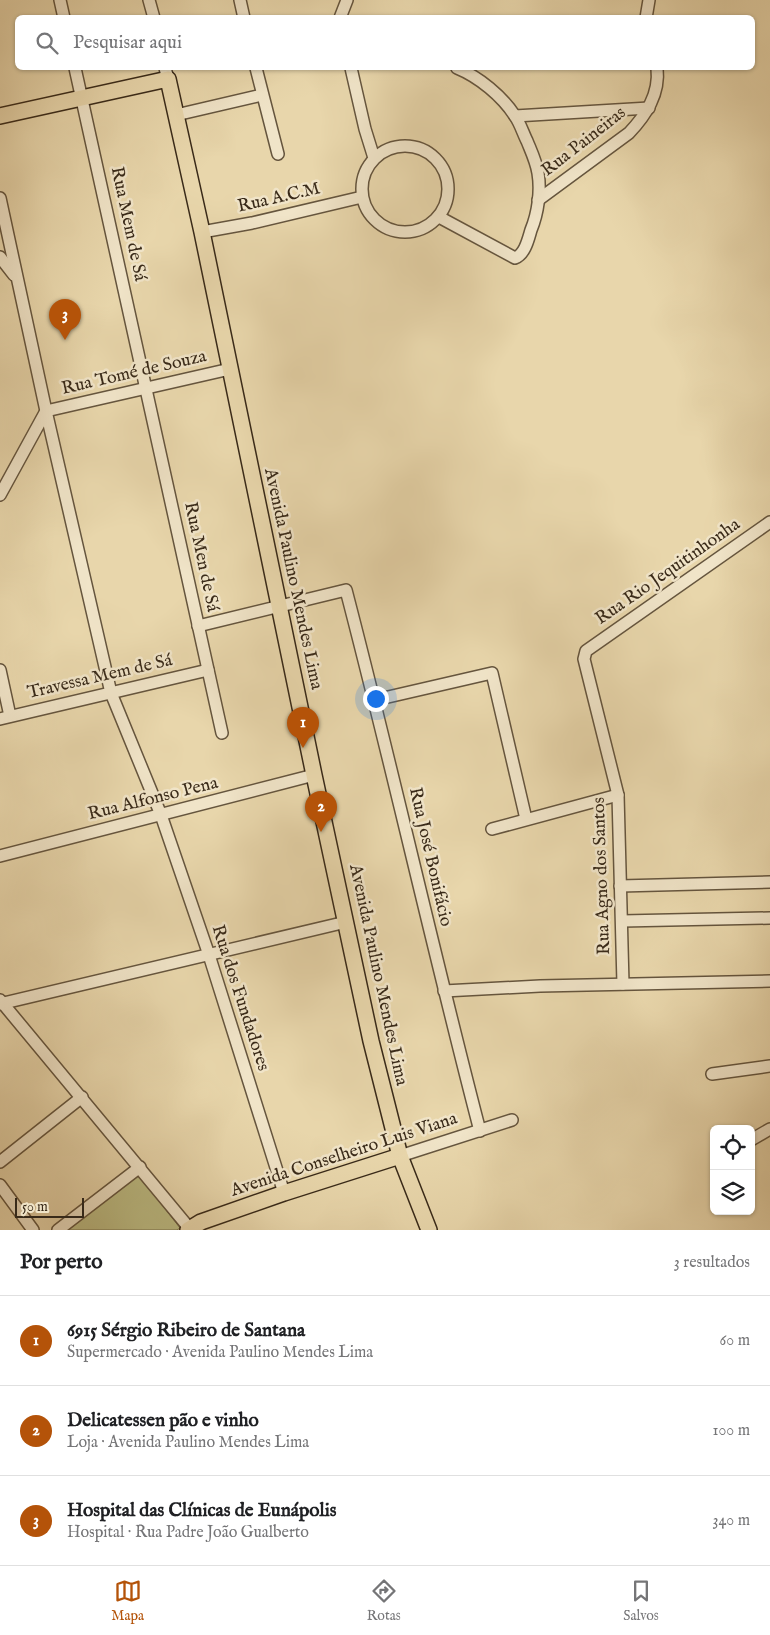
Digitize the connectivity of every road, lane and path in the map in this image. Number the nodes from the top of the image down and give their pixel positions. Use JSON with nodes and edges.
{"nodes":[{"id":1,"x":60,"y":0,"type":"edge"},
{"id":2,"x":149,"y":0,"type":"edge"},
{"id":3,"x":240,"y":0,"type":"edge"},
{"id":4,"x":336,"y":0,"type":"edge"},
{"id":5,"x":347,"y":0,"type":"edge"},
{"id":6,"x":649,"y":0,"type":"edge"},
{"id":7,"x":63,"y":15,"type":"edge"},
{"id":8,"x":153,"y":15,"type":"edge"},
{"id":9,"x":243,"y":15,"type":"edge"},
{"id":10,"x":340,"y":15,"type":"edge"},
{"id":11,"x":341,"y":15,"type":"edge"},
{"id":12,"x":646,"y":15,"type":"edge"},
{"id":13,"x":75,"y":70,"type":"edge"},
{"id":14,"x":256,"y":70,"type":"edge"},
{"id":15,"x":351,"y":70,"type":"edge"},
{"id":16,"x":464,"y":70,"type":"edge"},
{"id":17,"x":657,"y":70,"type":"edge"},
{"id":18,"x":166,"y":73,"type":"edge"},
{"id":19,"x":262,"y":95,"type":"junction"},
{"id":20,"x":82,"y":98,"type":"junction"},
{"id":21,"x":649,"y":108,"type":"junction"},
{"id":22,"x":176,"y":115,"type":"junction"},
{"id":23,"x":0,"y":116,"type":"edge"},
{"id":24,"x":515,"y":116,"type":"junction"},
{"id":25,"x":278,"y":154,"type":"dead end"},
{"id":26,"x":374,"y":158,"type":"junction"},
{"id":27,"x":362,"y":197,"type":"junction"},
{"id":28,"x":0,"y":198,"type":"edge"},
{"id":29,"x":538,"y":200,"type":"junction"},
{"id":30,"x":439,"y":217,"type":"junction"},
{"id":31,"x":202,"y":232,"type":"junction"},
{"id":32,"x":0,"y":257,"type":"edge"},
{"id":33,"x":17,"y":279,"type":"junction"},
{"id":34,"x":230,"y":369,"type":"junction"},
{"id":35,"x":146,"y":388,"type":"junction"},
{"id":36,"x":46,"y":411,"type":"junction"},
{"id":37,"x":0,"y":495,"type":"edge"},
{"id":38,"x":770,"y":522,"type":"edge"},
{"id":39,"x":280,"y":606,"type":"junction"},
{"id":40,"x":198,"y":626,"type":"junction"},
{"id":41,"x":586,"y":651,"type":"joint"},
{"id":42,"x":0,"y":670,"type":"edge"},
{"id":43,"x":208,"y":670,"type":"junction"},
{"id":44,"x":110,"y":694,"type":"junction"},
{"id":45,"x":375,"y":700,"type":"junction"},
{"id":46,"x":5,"y":717,"type":"edge"},
{"id":47,"x":222,"y":733,"type":"dead end"},
{"id":48,"x":314,"y":776,"type":"junction"},
{"id":49,"x":618,"y":795,"type":"junction"},
{"id":50,"x":161,"y":815,"type":"junction"},
{"id":51,"x":526,"y":819,"type":"junction"},
{"id":52,"x":492,"y":829,"type":"dead end"},
{"id":53,"x":0,"y":856,"type":"edge"},
{"id":54,"x":770,"y":882,"type":"edge"},
{"id":55,"x":620,"y":886,"type":"junction"},
{"id":56,"x":770,"y":918,"type":"edge"},
{"id":57,"x":622,"y":921,"type":"junction"},
{"id":58,"x":346,"y":922,"type":"junction"},
{"id":59,"x":209,"y":955,"type":"junction"},
{"id":60,"x":770,"y":981,"type":"edge"},
{"id":61,"x":623,"y":984,"type":"junction"},
{"id":62,"x":444,"y":991,"type":"junction"},
{"id":63,"x":1,"y":1002,"type":"edge"},
{"id":64,"x":770,"y":1066,"type":"edge"},
{"id":65,"x":712,"y":1074,"type":"dead end"},
{"id":66,"x":82,"y":1097,"type":"junction"},
{"id":67,"x":512,"y":1120,"type":"dead end"},
{"id":68,"x":770,"y":1129,"type":"edge"},
{"id":69,"x":480,"y":1131,"type":"junction"},
{"id":70,"x":755,"y":1138,"type":"edge"},
{"id":71,"x":400,"y":1156,"type":"junction"},
{"id":72,"x":0,"y":1162,"type":"edge"},
{"id":73,"x":140,"y":1167,"type":"junction"},
{"id":74,"x":3,"y":1191,"type":"edge"},
{"id":75,"x":284,"y":1193,"type":"junction"},
{"id":76,"x":0,"y":1206,"type":"edge"},
{"id":77,"x":33,"y":1230,"type":"edge"},
{"id":78,"x":58,"y":1230,"type":"edge"},
{"id":79,"x":189,"y":1230,"type":"edge"},
{"id":80,"x":429,"y":1230,"type":"edge"}],
"edges":[{"from":1,"to":7,"type":"street"},
{"from":2,"to":8,"type":"street"},
{"from":3,"to":9,"type":"street"},
{"from":4,"to":10,"type":"street"},
{"from":5,"to":11,"type":"street"},
{"from":6,"to":12,"type":"street"},
{"from":13,"to":20,"type":"street","name":"Rua Mem de Sá"},
{"from":14,"to":19,"type":"street"},
{"from":15,"to":26,"type":"street"},
{"from":16,"to":24,"type":"street"},
{"from":17,"to":21,"type":"street","name":"Rua Paineiras"},
{"from":18,"to":20,"type":"main road"},
{"from":18,"to":22,"type":"main road","name":"Avenida Paulino Mendes Lima"},
{"from":19,"to":22,"type":"street"},
{"from":19,"to":25,"type":"street"},
{"from":20,"to":23,"type":"main road"},
{"from":20,"to":35,"type":"street","name":"Rua Mem de Sá"},
{"from":21,"to":24,"type":"street"},
{"from":21,"to":29,"type":"street","name":"Rua Paineiras"},
{"from":22,"to":31,"type":"main road","name":"Avenida Paulino Mendes Lima"},
{"from":24,"to":29,"type":"street"},
{"from":26,"to":27,"type":"street"},
{"from":26,"to":30,"type":"street"},
{"from":27,"to":30,"type":"street"},
{"from":27,"to":31,"type":"street","name":"Rua A.C.M"},
{"from":28,"to":33,"type":"street","name":"Rua dos Fundadores"},
{"from":29,"to":30,"type":"street"},
{"from":31,"to":34,"type":"main road","name":"Avenida Paulino Mendes Lima"},
{"from":32,"to":33,"type":"street"},
{"from":33,"to":36,"type":"street","name":"Rua dos Fundadores"},
{"from":34,"to":35,"type":"street","name":"Rua Tomé de Souza"},
{"from":34,"to":39,"type":"main road","name":"Avenida Paulino Mendes Lima"},
{"from":35,"to":36,"type":"street","name":"Rua Tomé de Souza"},
{"from":35,"to":40,"type":"street","name":"Rua Men de Sá"},
{"from":36,"to":37,"type":"street"},
{"from":36,"to":44,"type":"street","name":"Rua dos Fundadores"},
{"from":38,"to":41,"type":"street","name":"Rua Rio Jequitinhonha"},
{"from":39,"to":40,"type":"street"},
{"from":39,"to":45,"type":"street","name":"Rua José Bonifácio"},
{"from":39,"to":48,"type":"main road","name":"Avenida Paulino Mendes Lima"},
{"from":40,"to":43,"type":"street","name":"Rua Men de Sá"},
{"from":41,"to":49,"type":"street","name":"Rua Agno dos Santos"},
{"from":42,"to":46,"type":"street"},
{"from":43,"to":44,"type":"street","name":"Travessa Mem de Sá"},
{"from":43,"to":47,"type":"street","name":"Rua Men de Sá"},
{"from":44,"to":46,"type":"street","name":"Travessa Mem de Sá"},
{"from":44,"to":50,"type":"street","name":"Rua dos Fundadores"},
{"from":45,"to":51,"type":"street"},
{"from":45,"to":62,"type":"street","name":"Rua José Bonifácio"},
{"from":48,"to":50,"type":"street","name":"Rua Alfonso Pena"},
{"from":48,"to":58,"type":"main road","name":"Avenida Paulino Mendes Lima"},
{"from":49,"to":51,"type":"street"},
{"from":49,"to":55,"type":"street","name":"Rua Agno dos Santos"},
{"from":50,"to":53,"type":"street","name":"Rua Alfonso Pena"},
{"from":50,"to":59,"type":"street","name":"Rua dos Fundadores"},
{"from":51,"to":52,"type":"street"},
{"from":54,"to":55,"type":"street"},
{"from":55,"to":57,"type":"street","name":"Rua Agno dos Santos"},
{"from":56,"to":57,"type":"street"},
{"from":57,"to":61,"type":"street","name":"Rua Agno dos Santos"},
{"from":58,"to":59,"type":"street"},
{"from":58,"to":71,"type":"main road","name":"Avenida Paulino Mendes Lima"},
{"from":59,"to":63,"type":"street"},
{"from":59,"to":75,"type":"street","name":"Rua dos Fundadores"},
{"from":60,"to":61,"type":"street"},
{"from":61,"to":62,"type":"street"},
{"from":62,"to":69,"type":"street","name":"Rua José Bonifácio"},
{"from":63,"to":66,"type":"street"},
{"from":64,"to":65,"type":"street"},
{"from":66,"to":72,"type":"street"},
{"from":66,"to":73,"type":"street"},
{"from":67,"to":69,"type":"street","name":"Avenida Conselheiro Luis Viana"},
{"from":68,"to":70,"type":"street"},
{"from":69,"to":71,"type":"street","name":"Avenida Conselheiro Luis Viana"},
{"from":71,"to":75,"type":"main road","name":"Avenida Conselheiro Luis Viana"},
{"from":71,"to":80,"type":"main road","name":"Avenida Paulino Mendes Lima"},
{"from":73,"to":78,"type":"street"},
{"from":73,"to":79,"type":"street"},
{"from":74,"to":76,"type":"street"},
{"from":74,"to":77,"type":"street"},
{"from":75,"to":79,"type":"main road","name":"Avenida Conselheiro Luis Viana"}]}
